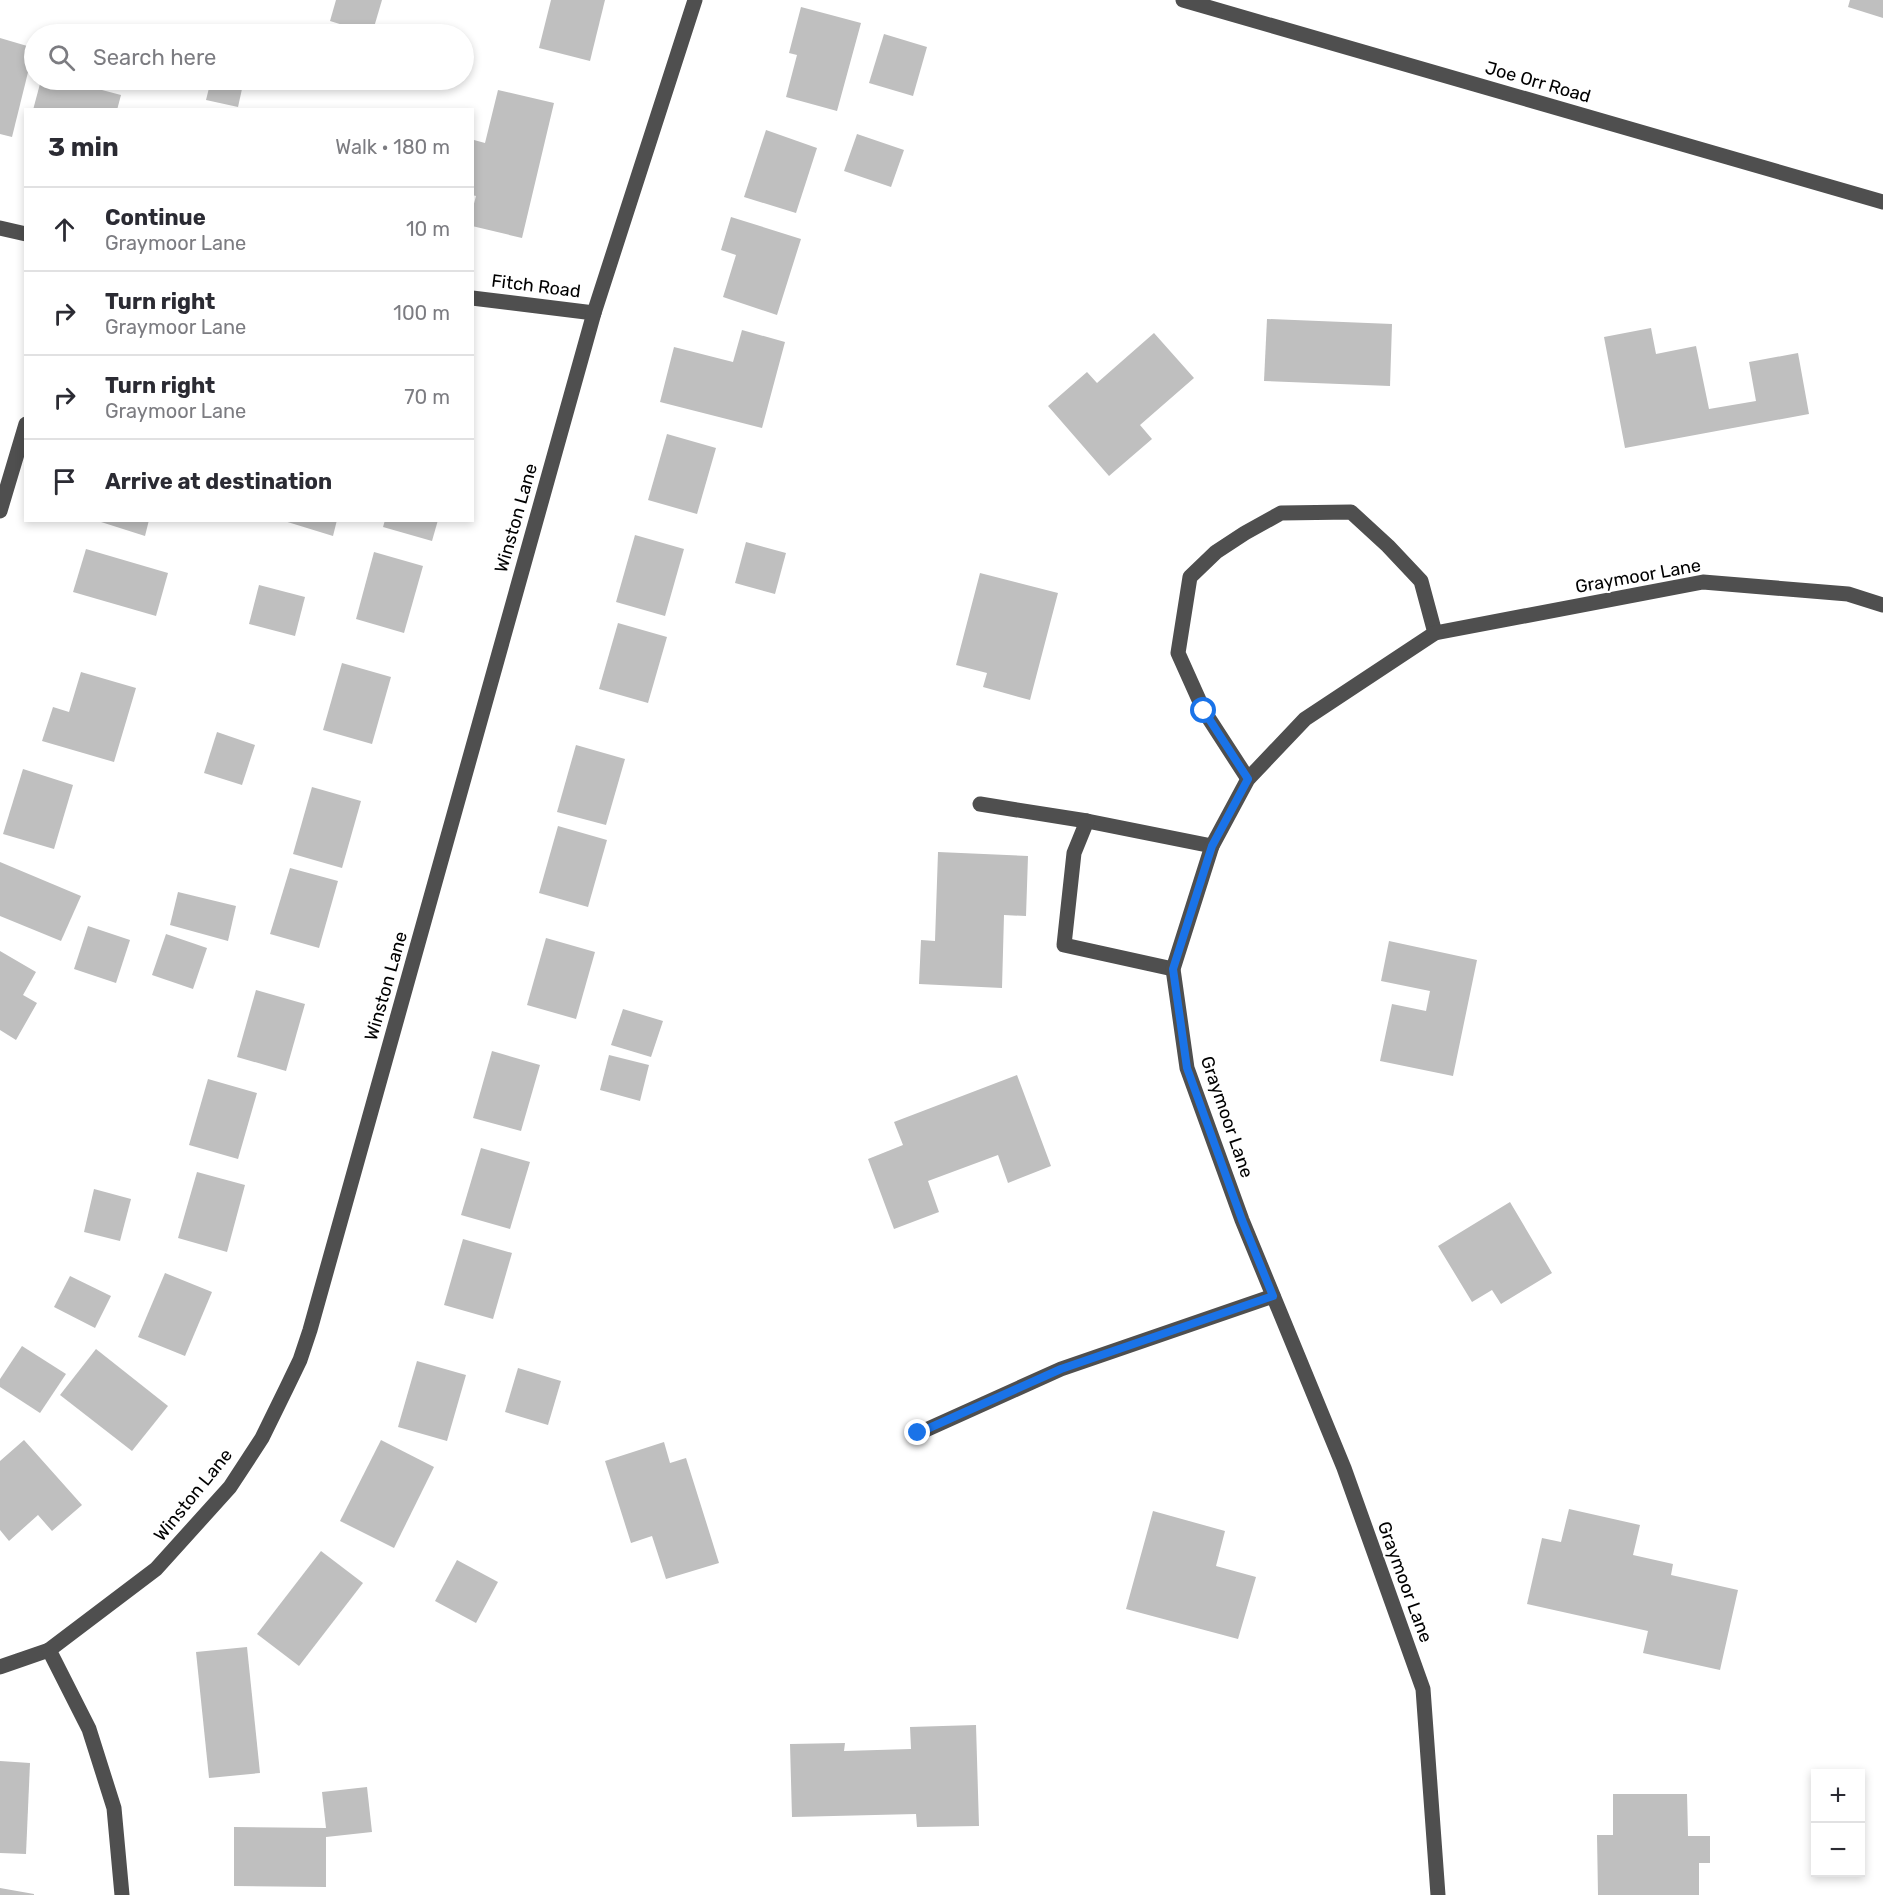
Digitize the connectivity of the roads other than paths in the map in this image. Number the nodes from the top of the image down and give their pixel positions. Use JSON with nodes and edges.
{"nodes":[{"id":1,"x":695,"y":0,"type":"edge"},
{"id":2,"x":1183,"y":0,"type":"edge"},
{"id":3,"x":1883,"y":201,"type":"edge"},
{"id":4,"x":0,"y":228,"type":"edge"},
{"id":5,"x":24,"y":234,"type":"edge"},
{"id":6,"x":474,"y":298,"type":"edge"},
{"id":7,"x":594,"y":313,"type":"junction"},
{"id":8,"x":24,"y":431,"type":"edge"},
{"id":9,"x":0,"y":511,"type":"edge"},
{"id":10,"x":1883,"y":605,"type":"edge"},
{"id":11,"x":1435,"y":633,"type":"junction"},
{"id":12,"x":1248,"y":779,"type":"junction"},
{"id":13,"x":980,"y":804,"type":"dead end"},
{"id":14,"x":1087,"y":821,"type":"junction"},
{"id":15,"x":1212,"y":846,"type":"junction"},
{"id":16,"x":1173,"y":969,"type":"junction"},
{"id":17,"x":1273,"y":1296,"type":"junction"},
{"id":18,"x":918,"y":1433,"type":"dead end"},
{"id":19,"x":49,"y":1650,"type":"junction"},
{"id":20,"x":0,"y":1667,"type":"edge"},
{"id":21,"x":123,"y":1895,"type":"edge"},
{"id":22,"x":1438,"y":1895,"type":"edge"}],
"edges":[{"from":1,"to":7,"type":"street","name":"Winston Lane"},
{"from":2,"to":3,"type":"street","name":"Joe Orr Road"},
{"from":4,"to":5,"type":"street"},
{"from":6,"to":7,"type":"street","name":"Fitch Road"},
{"from":7,"to":19,"type":"street","name":"Winston Lane"},
{"from":8,"to":9,"type":"street"},
{"from":10,"to":11,"type":"street","name":"Graymoor Lane"},
{"from":11,"to":12,"type":"street","name":"Graymoor Lane"},
{"from":11,"to":12,"type":"street"},
{"from":12,"to":15,"type":"street","name":"Graymoor Lane"},
{"from":13,"to":14,"type":"street"},
{"from":14,"to":15,"type":"street"},
{"from":14,"to":16,"type":"street"},
{"from":15,"to":16,"type":"street","name":"Graymoor Lane"},
{"from":16,"to":17,"type":"street","name":"Graymoor Lane"},
{"from":17,"to":18,"type":"street"},
{"from":17,"to":22,"type":"street","name":"Graymoor Lane"},
{"from":19,"to":20,"type":"street","name":"Winston Lane"},
{"from":19,"to":21,"type":"street"}]}
